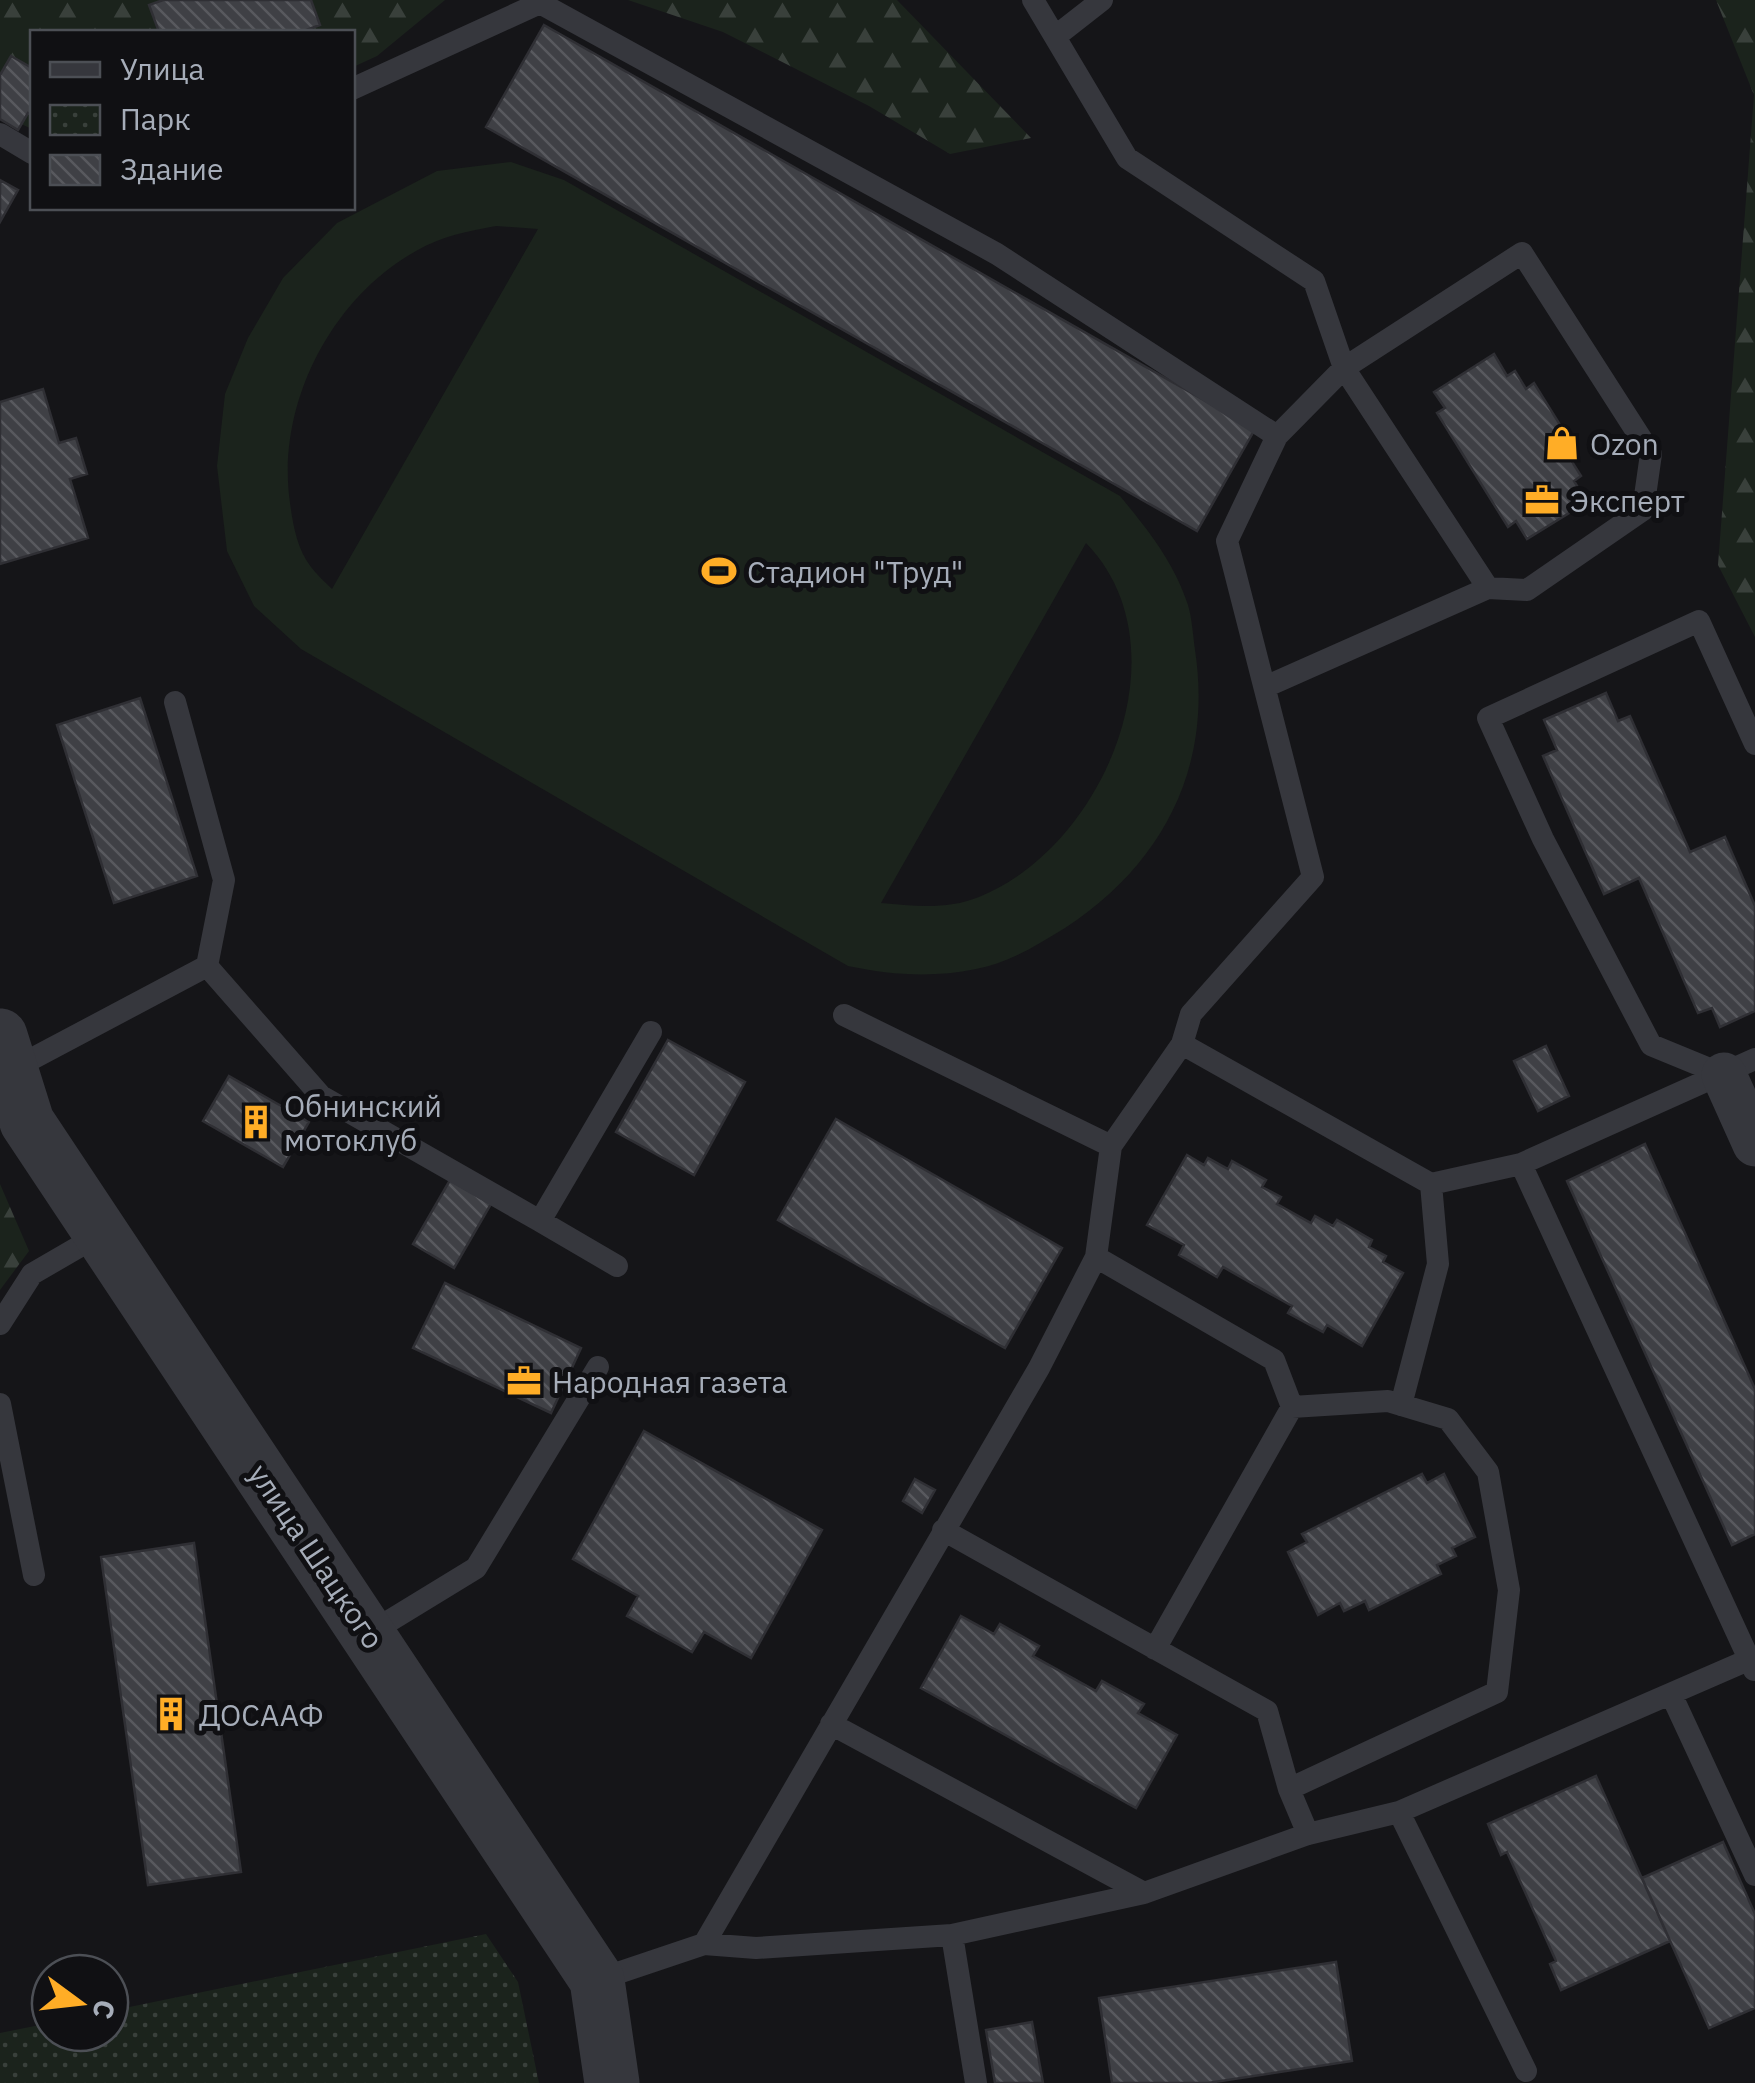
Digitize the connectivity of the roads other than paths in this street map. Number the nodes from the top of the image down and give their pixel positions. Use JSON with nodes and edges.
{"nodes":[{"id":1,"x":1034,"y":0,"type":"edge"},
{"id":2,"x":1102,"y":0,"type":"edge"},
{"id":3,"x":1056,"y":36,"type":"junction"},
{"id":4,"x":355,"y":88,"type":"edge"},
{"id":5,"x":0,"y":134,"type":"edge"},
{"id":6,"x":30,"y":152,"type":"edge"},
{"id":7,"x":1344,"y":368,"type":"junction"},
{"id":8,"x":1277,"y":436,"type":"junction"},
{"id":9,"x":1488,"y":588,"type":"junction"},
{"id":10,"x":1265,"y":687,"type":"junction"},
{"id":11,"x":176,"y":702,"type":"dead end"},
{"id":12,"x":1755,"y":744,"type":"edge"},
{"id":13,"x":207,"y":966,"type":"junction"},
{"id":14,"x":844,"y":1015,"type":"dead end"},
{"id":15,"x":651,"y":1032,"type":"dead end"},
{"id":16,"x":1182,"y":1044,"type":"junction"},
{"id":17,"x":6,"y":1053,"type":"edge"},
{"id":18,"x":1739,"y":1067,"type":"edge"},
{"id":19,"x":1755,"y":1144,"type":"edge"},
{"id":20,"x":1111,"y":1146,"type":"junction"},
{"id":21,"x":1522,"y":1164,"type":"junction"},
{"id":22,"x":1431,"y":1184,"type":"junction"},
{"id":23,"x":540,"y":1221,"type":"junction"},
{"id":24,"x":102,"y":1234,"type":"junction"},
{"id":25,"x":1096,"y":1257,"type":"junction"},
{"id":26,"x":617,"y":1266,"type":"dead end"},
{"id":27,"x":0,"y":1324,"type":"edge"},
{"id":28,"x":598,"y":1366,"type":"dead end"},
{"id":29,"x":0,"y":1404,"type":"edge"},
{"id":30,"x":1402,"y":1405,"type":"junction"},
{"id":31,"x":1292,"y":1407,"type":"junction"},
{"id":32,"x":943,"y":1530,"type":"junction"},
{"id":33,"x":34,"y":1575,"type":"dead end"},
{"id":34,"x":368,"y":1634,"type":"junction"},
{"id":35,"x":1156,"y":1649,"type":"junction"},
{"id":36,"x":1753,"y":1664,"type":"edge"},
{"id":37,"x":1670,"y":1694,"type":"junction"},
{"id":38,"x":831,"y":1724,"type":"junction"},
{"id":39,"x":1289,"y":1789,"type":"junction"},
{"id":40,"x":1399,"y":1812,"type":"junction"},
{"id":41,"x":1308,"y":1834,"type":"junction"},
{"id":42,"x":1755,"y":1876,"type":"edge"},
{"id":43,"x":1144,"y":1892,"type":"junction"},
{"id":44,"x":952,"y":1935,"type":"junction"},
{"id":45,"x":704,"y":1944,"type":"junction"},
{"id":46,"x":596,"y":1980,"type":"junction"},
{"id":47,"x":1526,"y":2072,"type":"dead end"},
{"id":48,"x":612,"y":2083,"type":"edge"},
{"id":49,"x":976,"y":2083,"type":"edge"}],
"edges":[{"from":1,"to":3,"type":"lane"},
{"from":2,"to":3,"type":"lane"},
{"from":3,"to":7,"type":"lane"},
{"from":4,"to":8,"type":"lane"},
{"from":5,"to":6,"type":"lane"},
{"from":7,"to":8,"type":"lane"},
{"from":7,"to":9,"type":"lane"},
{"from":7,"to":9,"type":"lane"},
{"from":8,"to":10,"type":"lane"},
{"from":9,"to":10,"type":"lane"},
{"from":10,"to":16,"type":"lane"},
{"from":11,"to":13,"type":"lane"},
{"from":12,"to":18,"type":"lane"},
{"from":13,"to":17,"type":"lane"},
{"from":13,"to":23,"type":"lane"},
{"from":14,"to":20,"type":"lane"},
{"from":15,"to":23,"type":"lane"},
{"from":16,"to":20,"type":"lane"},
{"from":16,"to":22,"type":"lane"},
{"from":17,"to":24,"type":"street","name":"улица Шацкого"},
{"from":18,"to":19,"type":"street"},
{"from":18,"to":21,"type":"lane"},
{"from":20,"to":25,"type":"lane"},
{"from":21,"to":22,"type":"lane"},
{"from":21,"to":36,"type":"lane"},
{"from":22,"to":30,"type":"lane"},
{"from":23,"to":26,"type":"lane"},
{"from":24,"to":27,"type":"lane"},
{"from":24,"to":34,"type":"street","name":"улица Шацкого"},
{"from":25,"to":31,"type":"lane"},
{"from":25,"to":32,"type":"lane"},
{"from":28,"to":34,"type":"lane"},
{"from":29,"to":33,"type":"lane"},
{"from":30,"to":31,"type":"lane"},
{"from":30,"to":39,"type":"lane"},
{"from":31,"to":35,"type":"lane"},
{"from":32,"to":35,"type":"lane"},
{"from":32,"to":38,"type":"lane"},
{"from":34,"to":46,"type":"street","name":"улица Шацкого"},
{"from":35,"to":39,"type":"lane"},
{"from":36,"to":37,"type":"lane"},
{"from":37,"to":40,"type":"lane"},
{"from":37,"to":42,"type":"lane"},
{"from":38,"to":43,"type":"lane"},
{"from":38,"to":45,"type":"lane"},
{"from":39,"to":41,"type":"lane"},
{"from":40,"to":41,"type":"lane"},
{"from":40,"to":47,"type":"lane"},
{"from":41,"to":43,"type":"lane"},
{"from":43,"to":44,"type":"lane"},
{"from":44,"to":45,"type":"lane"},
{"from":44,"to":49,"type":"lane"},
{"from":45,"to":46,"type":"lane"},
{"from":46,"to":48,"type":"street","name":"улица Шацкого"}]}
